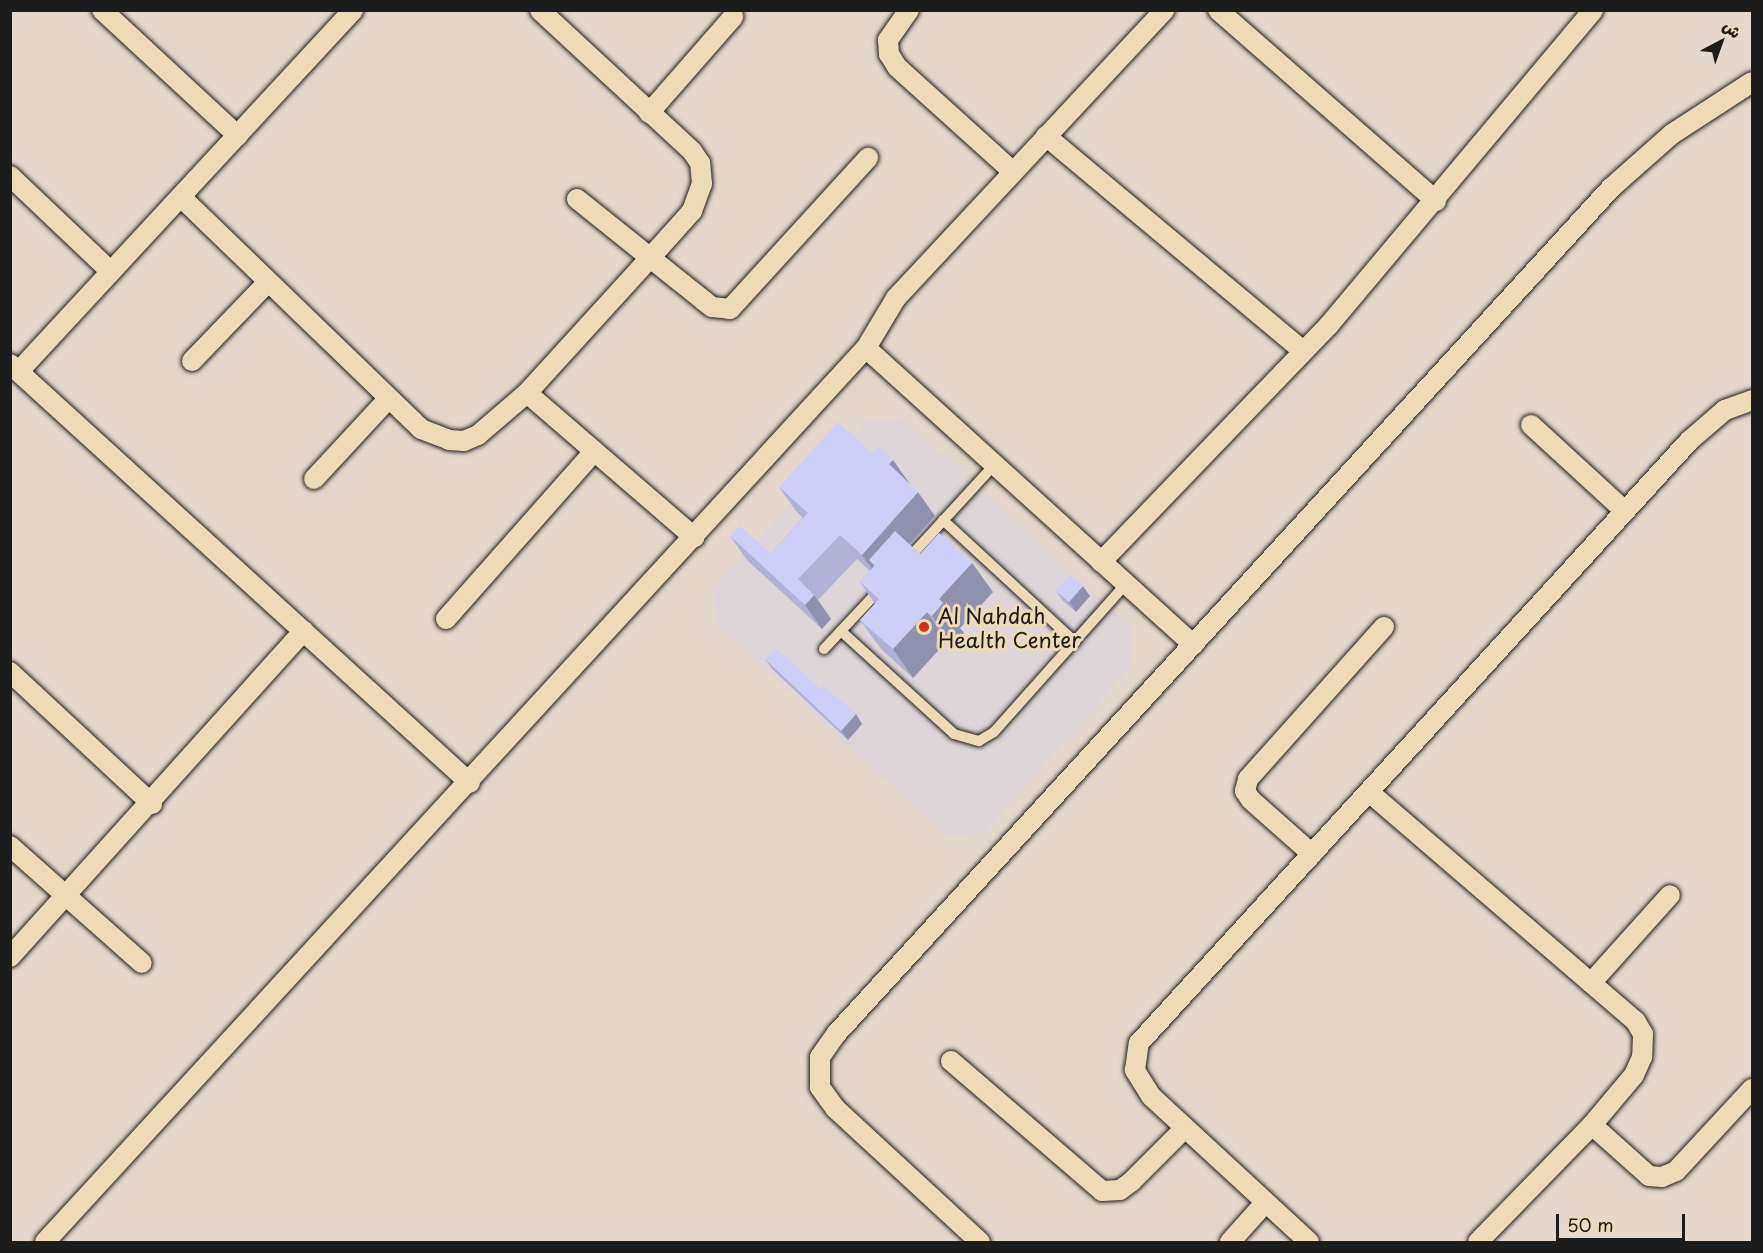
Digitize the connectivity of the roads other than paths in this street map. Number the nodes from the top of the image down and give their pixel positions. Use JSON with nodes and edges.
{"nodes":[{"id":1,"x":102,"y":10,"type":"edge"},
{"id":2,"x":353,"y":10,"type":"edge"},
{"id":3,"x":540,"y":10,"type":"edge"},
{"id":4,"x":909,"y":10,"type":"edge"},
{"id":5,"x":1165,"y":10,"type":"edge"},
{"id":6,"x":1218,"y":10,"type":"edge"},
{"id":7,"x":1593,"y":10,"type":"edge"},
{"id":8,"x":733,"y":17,"type":"dead end"},
{"id":9,"x":1752,"y":82,"type":"edge"},
{"id":10,"x":649,"y":113,"type":"junction"},
{"id":11,"x":238,"y":136,"type":"junction"},
{"id":12,"x":1046,"y":136,"type":"junction"},
{"id":13,"x":868,"y":158,"type":"dead end"},
{"id":14,"x":1012,"y":171,"type":"junction"},
{"id":15,"x":10,"y":176,"type":"edge"},
{"id":16,"x":181,"y":197,"type":"junction"},
{"id":17,"x":577,"y":199,"type":"dead end"},
{"id":18,"x":1436,"y":201,"type":"junction"},
{"id":19,"x":650,"y":258,"type":"junction"},
{"id":20,"x":111,"y":272,"type":"junction"},
{"id":21,"x":267,"y":283,"type":"junction"},
{"id":22,"x":866,"y":348,"type":"junction"},
{"id":23,"x":1303,"y":351,"type":"junction"},
{"id":24,"x":192,"y":361,"type":"dead end"},
{"id":25,"x":15,"y":367,"type":"edge"},
{"id":26,"x":527,"y":393,"type":"junction"},
{"id":27,"x":388,"y":399,"type":"junction"},
{"id":28,"x":1752,"y":400,"type":"edge"},
{"id":29,"x":1531,"y":425,"type":"dead end"},
{"id":30,"x":594,"y":452,"type":"junction"},
{"id":31,"x":994,"y":465,"type":"junction"},
{"id":32,"x":314,"y":479,"type":"dead end"},
{"id":33,"x":1625,"y":511,"type":"junction"},
{"id":34,"x":943,"y":520,"type":"junction"},
{"id":35,"x":694,"y":537,"type":"junction"},
{"id":36,"x":1101,"y":562,"type":"junction"},
{"id":37,"x":1126,"y":584,"type":"junction"},
{"id":38,"x":446,"y":619,"type":"dead end"},
{"id":39,"x":1384,"y":627,"type":"dead end"},
{"id":40,"x":842,"y":631,"type":"junction"},
{"id":41,"x":304,"y":632,"type":"junction"},
{"id":42,"x":1075,"y":642,"type":"junction"},
{"id":43,"x":1193,"y":645,"type":"junction"},
{"id":44,"x":824,"y":649,"type":"dead end"},
{"id":45,"x":10,"y":672,"type":"edge"},
{"id":46,"x":470,"y":783,"type":"junction"},
{"id":47,"x":1369,"y":792,"type":"junction"},
{"id":48,"x":152,"y":804,"type":"junction"},
{"id":49,"x":10,"y":846,"type":"edge"},
{"id":50,"x":1312,"y":854,"type":"junction"},
{"id":51,"x":1670,"y":895,"type":"dead end"},
{"id":52,"x":67,"y":896,"type":"junction"},
{"id":53,"x":10,"y":957,"type":"edge"},
{"id":54,"x":142,"y":963,"type":"dead end"},
{"id":55,"x":1591,"y":983,"type":"junction"},
{"id":56,"x":951,"y":1061,"type":"dead end"},
{"id":57,"x":1752,"y":1089,"type":"edge"},
{"id":58,"x":1592,"y":1125,"type":"junction"},
{"id":59,"x":1185,"y":1128,"type":"junction"},
{"id":60,"x":1265,"y":1203,"type":"junction"},
{"id":61,"x":45,"y":1242,"type":"edge"},
{"id":62,"x":981,"y":1242,"type":"edge"},
{"id":63,"x":1230,"y":1242,"type":"edge"},
{"id":64,"x":1309,"y":1242,"type":"edge"},
{"id":65,"x":1478,"y":1242,"type":"edge"}],
"edges":[{"from":1,"to":11,"type":"street"},
{"from":2,"to":11,"type":"street"},
{"from":3,"to":10,"type":"street"},
{"from":4,"to":14,"type":"street"},
{"from":5,"to":12,"type":"street"},
{"from":6,"to":18,"type":"street"},
{"from":7,"to":18,"type":"street"},
{"from":8,"to":10,"type":"street"},
{"from":9,"to":43,"type":"street"},
{"from":10,"to":19,"type":"street"},
{"from":11,"to":16,"type":"street"},
{"from":12,"to":14,"type":"street"},
{"from":12,"to":23,"type":"street"},
{"from":13,"to":19,"type":"street"},
{"from":14,"to":22,"type":"street"},
{"from":15,"to":20,"type":"street"},
{"from":16,"to":20,"type":"street"},
{"from":16,"to":21,"type":"street"},
{"from":17,"to":19,"type":"street"},
{"from":18,"to":23,"type":"street"},
{"from":19,"to":26,"type":"street"},
{"from":20,"to":25,"type":"street"},
{"from":21,"to":24,"type":"street"},
{"from":21,"to":27,"type":"street"},
{"from":22,"to":31,"type":"street"},
{"from":22,"to":35,"type":"street"},
{"from":23,"to":36,"type":"street"},
{"from":25,"to":41,"type":"street"},
{"from":26,"to":27,"type":"street"},
{"from":26,"to":30,"type":"street"},
{"from":27,"to":32,"type":"street"},
{"from":28,"to":33,"type":"street"},
{"from":29,"to":33,"type":"street"},
{"from":30,"to":35,"type":"street"},
{"from":30,"to":38,"type":"street"},
{"from":31,"to":34,"type":"lane"},
{"from":31,"to":36,"type":"street"},
{"from":33,"to":47,"type":"street"},
{"from":34,"to":40,"type":"lane"},
{"from":34,"to":42,"type":"lane"},
{"from":35,"to":46,"type":"street"},
{"from":36,"to":37,"type":"street"},
{"from":37,"to":42,"type":"lane"},
{"from":37,"to":43,"type":"street"},
{"from":39,"to":50,"type":"street"},
{"from":40,"to":42,"type":"lane"},
{"from":40,"to":44,"type":"lane"},
{"from":41,"to":46,"type":"street"},
{"from":41,"to":48,"type":"street"},
{"from":43,"to":62,"type":"street"},
{"from":45,"to":48,"type":"street"},
{"from":46,"to":61,"type":"street"},
{"from":47,"to":50,"type":"street"},
{"from":47,"to":55,"type":"street"},
{"from":48,"to":52,"type":"street"},
{"from":49,"to":52,"type":"street"},
{"from":50,"to":59,"type":"street"},
{"from":51,"to":55,"type":"street"},
{"from":52,"to":53,"type":"street"},
{"from":52,"to":54,"type":"street"},
{"from":55,"to":58,"type":"street"},
{"from":56,"to":59,"type":"street"},
{"from":57,"to":58,"type":"street"},
{"from":58,"to":65,"type":"street"},
{"from":59,"to":60,"type":"street"},
{"from":60,"to":63,"type":"street"},
{"from":60,"to":64,"type":"street"}]}
